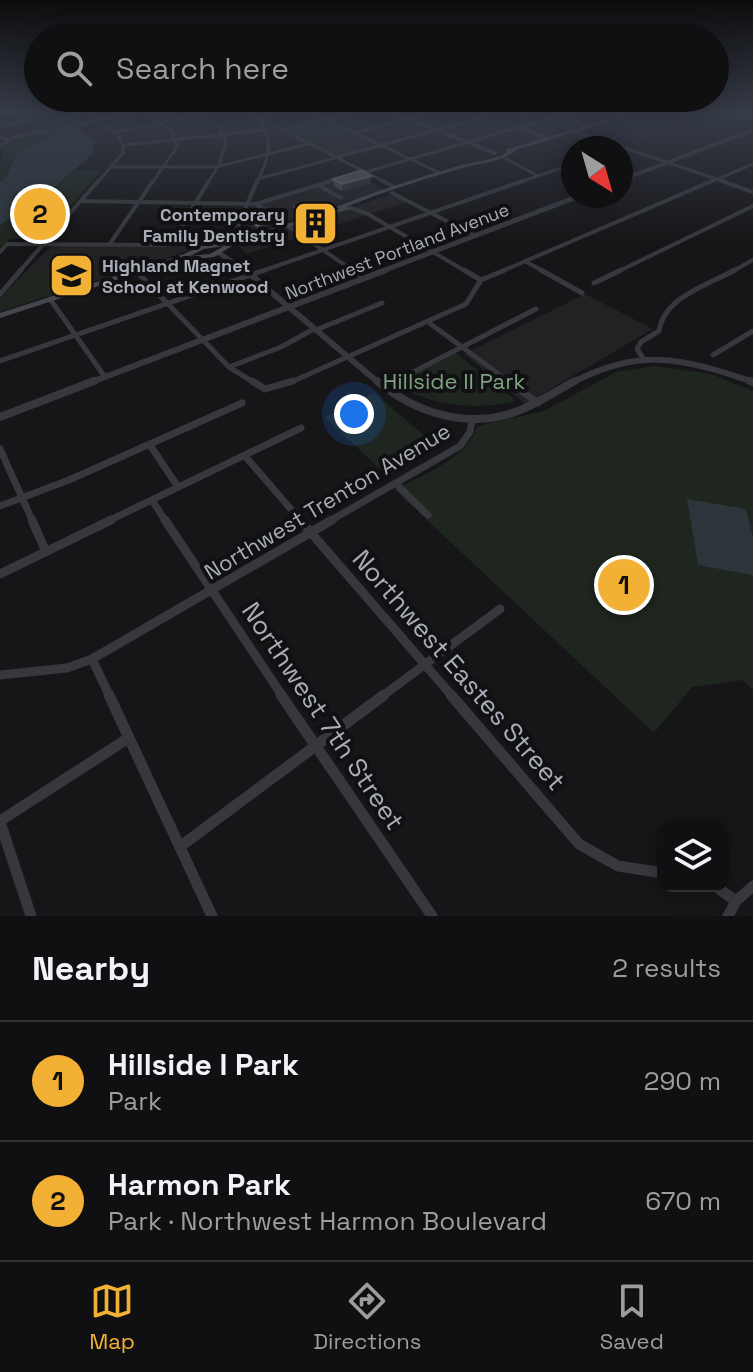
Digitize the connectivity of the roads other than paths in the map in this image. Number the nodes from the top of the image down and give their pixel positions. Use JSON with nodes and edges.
{"nodes":[{"id":1,"x":269,"y":154,"type":"edge"},
{"id":2,"x":122,"y":155,"type":"edge"},
{"id":3,"x":173,"y":155,"type":"edge"},
{"id":4,"x":221,"y":155,"type":"edge"},
{"id":5,"x":266,"y":155,"type":"edge"},
{"id":6,"x":329,"y":155,"type":"edge"},
{"id":7,"x":348,"y":155,"type":"edge"},
{"id":8,"x":401,"y":155,"type":"edge"},
{"id":9,"x":425,"y":155,"type":"edge"},
{"id":10,"x":499,"y":155,"type":"edge"},
{"id":11,"x":645,"y":155,"type":"edge"},
{"id":12,"x":686,"y":155,"type":"edge"},
{"id":13,"x":495,"y":156,"type":"junction"},
{"id":14,"x":335,"y":158,"type":"junction"},
{"id":15,"x":410,"y":159,"type":"junction"},
{"id":16,"x":667,"y":162,"type":"junction"},
{"id":17,"x":753,"y":164,"type":"edge"},
{"id":18,"x":111,"y":167,"type":"junction"},
{"id":19,"x":165,"y":167,"type":"junction"},
{"id":20,"x":216,"y":167,"type":"junction"},
{"id":21,"x":518,"y":167,"type":"junction"},
{"id":22,"x":561,"y":168,"type":"edge"},
{"id":23,"x":362,"y":173,"type":"junction"},
{"id":24,"x":440,"y":173,"type":"junction"},
{"id":25,"x":633,"y":175,"type":"edge"},
{"id":26,"x":538,"y":176,"type":"junction"},
{"id":27,"x":258,"y":179,"type":"junction"},
{"id":28,"x":717,"y":179,"type":"junction"},
{"id":29,"x":318,"y":185,"type":"junction"},
{"id":30,"x":392,"y":191,"type":"junction"},
{"id":31,"x":753,"y":192,"type":"edge"},
{"id":32,"x":81,"y":201,"type":"junction"},
{"id":33,"x":139,"y":202,"type":"junction"},
{"id":34,"x":194,"y":203,"type":"junction"},
{"id":35,"x":252,"y":203,"type":"junction"},
{"id":36,"x":561,"y":203,"type":"edge"},
{"id":37,"x":351,"y":205,"type":"junction"},
{"id":38,"x":753,"y":206,"type":"edge"},
{"id":39,"x":432,"y":212,"type":"junction"},
{"id":40,"x":287,"y":225,"type":"junction"},
{"id":41,"x":389,"y":227,"type":"junction"},
{"id":42,"x":476,"y":236,"type":"junction"},
{"id":43,"x":233,"y":238,"type":"junction"},
{"id":44,"x":246,"y":238,"type":"junction"},
{"id":45,"x":177,"y":243,"type":"junction"},
{"id":46,"x":44,"y":244,"type":"junction"},
{"id":47,"x":109,"y":245,"type":"junction"},
{"id":48,"x":204,"y":246,"type":"junction"},
{"id":49,"x":218,"y":250,"type":"junction"},
{"id":50,"x":323,"y":250,"type":"junction"},
{"id":51,"x":0,"y":252,"type":"edge"},
{"id":52,"x":433,"y":252,"type":"junction"},
{"id":53,"x":196,"y":253,"type":"junction"},
{"id":54,"x":210,"y":257,"type":"junction"},
{"id":55,"x":753,"y":260,"type":"edge"},
{"id":56,"x":230,"y":261,"type":"junction"},
{"id":57,"x":525,"y":261,"type":"junction"},
{"id":58,"x":137,"y":272,"type":"junction"},
{"id":59,"x":250,"y":275,"type":"junction"},
{"id":60,"x":364,"y":278,"type":"junction"},
{"id":61,"x":481,"y":280,"type":"junction"},
{"id":62,"x":594,"y":283,"type":"dead end"},
{"id":63,"x":582,"y":293,"type":"dead end"},
{"id":64,"x":0,"y":294,"type":"edge"},
{"id":65,"x":50,"y":299,"type":"junction"},
{"id":66,"x":167,"y":303,"type":"junction"},
{"id":67,"x":382,"y":303,"type":"dead end"},
{"id":68,"x":288,"y":307,"type":"junction"},
{"id":69,"x":536,"y":309,"type":"dead end"},
{"id":70,"x":0,"y":315,"type":"edge"},
{"id":71,"x":428,"y":322,"type":"junction"},
{"id":72,"x":315,"y":329,"type":"junction"},
{"id":73,"x":753,"y":331,"type":"edge"},
{"id":74,"x":75,"y":335,"type":"junction"},
{"id":75,"x":202,"y":340,"type":"junction"},
{"id":76,"x":465,"y":347,"type":"junction"},
{"id":77,"x":713,"y":355,"type":"dead end"},
{"id":78,"x":348,"y":356,"type":"junction"},
{"id":79,"x":643,"y":358,"type":"junction"},
{"id":80,"x":0,"y":361,"type":"edge"},
{"id":81,"x":229,"y":367,"type":"junction"},
{"id":82,"x":105,"y":377,"type":"junction"},
{"id":83,"x":753,"y":382,"type":"edge"},
{"id":84,"x":384,"y":387,"type":"junction"},
{"id":85,"x":242,"y":403,"type":"dead end"},
{"id":86,"x":538,"y":403,"type":"junction"},
{"id":87,"x":0,"y":417,"type":"edge"},
{"id":88,"x":472,"y":420,"type":"junction"},
{"id":89,"x":301,"y":428,"type":"dead end"},
{"id":90,"x":150,"y":445,"type":"junction"},
{"id":91,"x":0,"y":449,"type":"edge"},
{"id":92,"x":245,"y":456,"type":"junction"},
{"id":93,"x":396,"y":484,"type":"junction"},
{"id":94,"x":178,"y":487,"type":"junction"},
{"id":95,"x":21,"y":497,"type":"junction"},
{"id":96,"x":152,"y":500,"type":"junction"},
{"id":97,"x":0,"y":506,"type":"edge"},
{"id":98,"x":428,"y":515,"type":"dead end"},
{"id":99,"x":311,"y":532,"type":"junction"},
{"id":100,"x":46,"y":552,"type":"junction"},
{"id":101,"x":0,"y":574,"type":"edge"},
{"id":102,"x":210,"y":591,"type":"junction"},
{"id":103,"x":500,"y":609,"type":"dead end"},
{"id":104,"x":92,"y":659,"type":"junction"},
{"id":105,"x":427,"y":665,"type":"junction"},
{"id":106,"x":0,"y":675,"type":"edge"},
{"id":107,"x":127,"y":739,"type":"junction"},
{"id":108,"x":316,"y":747,"type":"junction"},
{"id":109,"x":0,"y":821,"type":"edge"},
{"id":110,"x":181,"y":846,"type":"junction"},
{"id":111,"x":657,"y":873,"type":"edge"},
{"id":112,"x":753,"y":886,"type":"edge"},
{"id":113,"x":723,"y":892,"type":"edge"},
{"id":114,"x":736,"y":901,"type":"junction"},
{"id":115,"x":31,"y":916,"type":"edge"},
{"id":116,"x":212,"y":916,"type":"edge"},
{"id":117,"x":432,"y":916,"type":"edge"},
{"id":118,"x":728,"y":916,"type":"edge"}],
"edges":[{"from":1,"to":27,"type":"street"},
{"from":2,"to":18,"type":"street"},
{"from":3,"to":19,"type":"street"},
{"from":4,"to":20,"type":"street"},
{"from":5,"to":20,"type":"street"},
{"from":6,"to":14,"type":"street"},
{"from":7,"to":14,"type":"street"},
{"from":8,"to":15,"type":"street"},
{"from":9,"to":15,"type":"street"},
{"from":10,"to":13,"type":"main road"},
{"from":11,"to":16,"type":"street"},
{"from":12,"to":16,"type":"street"},
{"from":13,"to":21,"type":"street"},
{"from":13,"to":21,"type":"street"},
{"from":13,"to":24,"type":"main road"},
{"from":14,"to":23,"type":"street"},
{"from":14,"to":27,"type":"street"},
{"from":15,"to":23,"type":"street"},
{"from":15,"to":24,"type":"street"},
{"from":16,"to":25,"type":"street"},
{"from":16,"to":28,"type":"street"},
{"from":17,"to":28,"type":"street"},
{"from":18,"to":19,"type":"street"},
{"from":18,"to":32,"type":"street"},
{"from":19,"to":20,"type":"street"},
{"from":19,"to":33,"type":"street"},
{"from":20,"to":34,"type":"street"},
{"from":21,"to":26,"type":"street"},
{"from":22,"to":26,"type":"street"},
{"from":23,"to":29,"type":"street"},
{"from":23,"to":30,"type":"street"},
{"from":24,"to":30,"type":"main road"},
{"from":26,"to":39,"type":"street"},
{"from":27,"to":35,"type":"street"},
{"from":28,"to":31,"type":"street"},
{"from":28,"to":57,"type":"street"},
{"from":29,"to":35,"type":"street"},
{"from":29,"to":37,"type":"street"},
{"from":30,"to":37,"type":"main road"},
{"from":30,"to":39,"type":"street"},
{"from":32,"to":33,"type":"street"},
{"from":32,"to":46,"type":"street"},
{"from":33,"to":34,"type":"street"},
{"from":33,"to":47,"type":"street"},
{"from":34,"to":35,"type":"street"},
{"from":34,"to":45,"type":"street"},
{"from":35,"to":40,"type":"street"},
{"from":35,"to":43,"type":"street"},
{"from":36,"to":42,"type":"street","name":"Northwest Portland Avenue"},
{"from":37,"to":40,"type":"main road"},
{"from":37,"to":41,"type":"street"},
{"from":38,"to":62,"type":"street"},
{"from":39,"to":41,"type":"street"},
{"from":39,"to":42,"type":"street"},
{"from":40,"to":44,"type":"main road"},
{"from":40,"to":50,"type":"street"},
{"from":41,"to":50,"type":"street"},
{"from":41,"to":52,"type":"street"},
{"from":42,"to":52,"type":"street","name":"Northwest Portland Avenue"},
{"from":43,"to":44,"type":"main road"},
{"from":43,"to":49,"type":"main road"},
{"from":44,"to":49,"type":"main road"},
{"from":45,"to":47,"type":"street"},
{"from":45,"to":48,"type":"street"},
{"from":45,"to":53,"type":"street"},
{"from":46,"to":47,"type":"street"},
{"from":46,"to":51,"type":"street"},
{"from":46,"to":64,"type":"street"},
{"from":48,"to":49,"type":"main road"},
{"from":48,"to":53,"type":"main road"},
{"from":49,"to":54,"type":"main road"},
{"from":49,"to":56,"type":"street"},
{"from":50,"to":59,"type":"street"},
{"from":50,"to":60,"type":"street"},
{"from":52,"to":60,"type":"street","name":"Northwest Portland Avenue"},
{"from":52,"to":61,"type":"street"},
{"from":53,"to":54,"type":"main road"},
{"from":53,"to":58,"type":"main road"},
{"from":54,"to":56,"type":"street"},
{"from":55,"to":79,"type":"street"},
{"from":56,"to":59,"type":"street"},
{"from":57,"to":61,"type":"street"},
{"from":57,"to":63,"type":"street"},
{"from":58,"to":65,"type":"main road"},
{"from":58,"to":66,"type":"street"},
{"from":59,"to":66,"type":"street"},
{"from":59,"to":68,"type":"street"},
{"from":60,"to":68,"type":"street","name":"Northwest Portland Avenue"},
{"from":61,"to":71,"type":"street"},
{"from":65,"to":70,"type":"main road"},
{"from":65,"to":74,"type":"street"},
{"from":66,"to":74,"type":"street"},
{"from":66,"to":75,"type":"street"},
{"from":67,"to":72,"type":"street"},
{"from":68,"to":72,"type":"street"},
{"from":68,"to":75,"type":"street","name":"Northwest Portland Avenue"},
{"from":69,"to":76,"type":"street"},
{"from":71,"to":76,"type":"street"},
{"from":71,"to":78,"type":"street"},
{"from":72,"to":78,"type":"street"},
{"from":72,"to":81,"type":"street"},
{"from":73,"to":77,"type":"street"},
{"from":74,"to":80,"type":"street"},
{"from":74,"to":82,"type":"street"},
{"from":75,"to":81,"type":"street"},
{"from":75,"to":82,"type":"street","name":"Northwest Portland Avenue"},
{"from":76,"to":84,"type":"street"},
{"from":76,"to":86,"type":"street"},
{"from":78,"to":81,"type":"street"},
{"from":78,"to":84,"type":"street"},
{"from":79,"to":83,"type":"street","name":"Northwest Trenton Avenue"},
{"from":79,"to":86,"type":"street","name":"Northwest Trenton Avenue"},
{"from":82,"to":87,"type":"street","name":"Northwest Portland Avenue"},
{"from":84,"to":88,"type":"street"},
{"from":85,"to":90,"type":"street"},
{"from":86,"to":88,"type":"street","name":"Northwest Trenton Avenue"},
{"from":88,"to":93,"type":"street","name":"Northwest Trenton Avenue"},
{"from":89,"to":92,"type":"street"},
{"from":90,"to":94,"type":"street"},
{"from":90,"to":95,"type":"street"},
{"from":91,"to":95,"type":"street"},
{"from":92,"to":94,"type":"street"},
{"from":92,"to":99,"type":"street","name":"Northwest Eastes Street"},
{"from":93,"to":98,"type":"street"},
{"from":93,"to":99,"type":"street","name":"Northwest Trenton Avenue"},
{"from":94,"to":96,"type":"street"},
{"from":95,"to":97,"type":"street"},
{"from":95,"to":100,"type":"street"},
{"from":96,"to":100,"type":"street"},
{"from":96,"to":102,"type":"street","name":"Northwest 7th Street"},
{"from":99,"to":102,"type":"street","name":"Northwest Trenton Avenue"},
{"from":99,"to":105,"type":"street","name":"Northwest Eastes Street"},
{"from":100,"to":101,"type":"street"},
{"from":102,"to":104,"type":"street","name":"Northwest Trenton Avenue"},
{"from":102,"to":108,"type":"street","name":"Northwest 7th Street"},
{"from":103,"to":105,"type":"street"},
{"from":104,"to":106,"type":"street","name":"Northwest Trenton Avenue"},
{"from":104,"to":107,"type":"street"},
{"from":105,"to":108,"type":"street"},
{"from":105,"to":111,"type":"street","name":"Northwest Eastes Street"},
{"from":107,"to":109,"type":"street"},
{"from":107,"to":110,"type":"street"},
{"from":108,"to":110,"type":"street"},
{"from":108,"to":117,"type":"street","name":"Northwest 7th Street"},
{"from":109,"to":115,"type":"street"},
{"from":110,"to":116,"type":"street"},
{"from":112,"to":114,"type":"street"},
{"from":113,"to":114,"type":"street"},
{"from":114,"to":118,"type":"street"}]}
